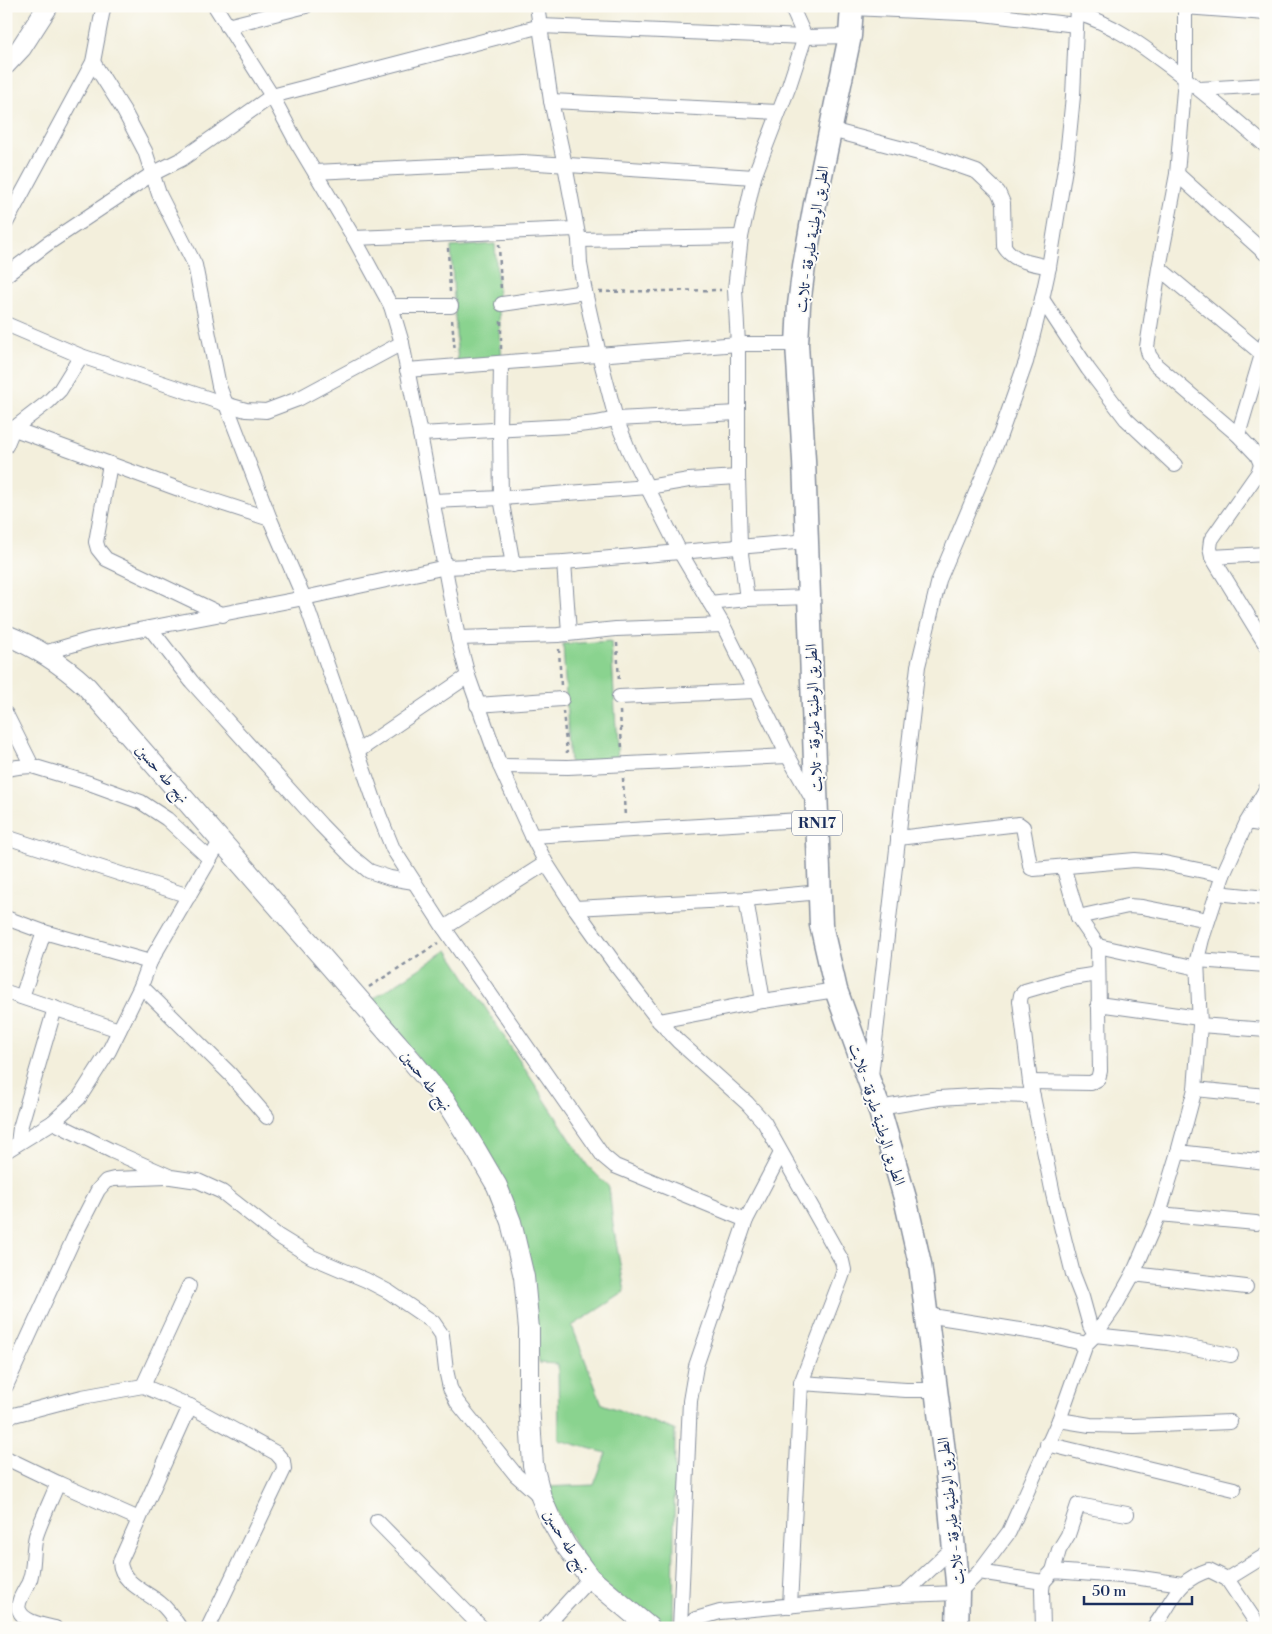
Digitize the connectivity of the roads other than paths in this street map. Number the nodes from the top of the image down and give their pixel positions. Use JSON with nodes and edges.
{"nodes":[{"id":1,"x":48,"y":6,"type":"edge"},
{"id":2,"x":102,"y":6,"type":"edge"},
{"id":3,"x":215,"y":6,"type":"edge"},
{"id":4,"x":306,"y":6,"type":"edge"},
{"id":5,"x":537,"y":6,"type":"edge"},
{"id":6,"x":791,"y":6,"type":"edge"},
{"id":7,"x":1185,"y":6,"type":"edge"},
{"id":8,"x":852,"y":7,"type":"edge"},
{"id":9,"x":947,"y":9,"type":"edge"},
{"id":10,"x":1266,"y":13,"type":"edge"},
{"id":11,"x":1076,"y":15,"type":"edge"},
{"id":12,"x":227,"y":26,"type":"junction"},
{"id":13,"x":541,"y":26,"type":"junction"},
{"id":14,"x":850,"y":36,"type":"junction"},
{"id":15,"x":805,"y":37,"type":"junction"},
{"id":16,"x":93,"y":62,"type":"junction"},
{"id":17,"x":6,"y":64,"type":"edge"},
{"id":18,"x":1185,"y":78,"type":"junction"},
{"id":19,"x":1266,"y":85,"type":"edge"},
{"id":20,"x":1200,"y":89,"type":"junction"},
{"id":21,"x":272,"y":96,"type":"junction"},
{"id":22,"x":551,"y":101,"type":"junction"},
{"id":23,"x":778,"y":112,"type":"junction"},
{"id":24,"x":831,"y":130,"type":"junction"},
{"id":25,"x":1266,"y":146,"type":"edge"},
{"id":26,"x":565,"y":165,"type":"junction"},
{"id":27,"x":315,"y":172,"type":"junction"},
{"id":28,"x":152,"y":174,"type":"junction"},
{"id":29,"x":1177,"y":174,"type":"junction"},
{"id":30,"x":754,"y":177,"type":"junction"},
{"id":31,"x":6,"y":223,"type":"edge"},
{"id":32,"x":577,"y":234,"type":"junction"},
{"id":33,"x":741,"y":237,"type":"junction"},
{"id":34,"x":354,"y":238,"type":"junction"},
{"id":35,"x":1266,"y":254,"type":"edge"},
{"id":36,"x":1049,"y":267,"type":"junction"},
{"id":37,"x":1159,"y":268,"type":"junction"},
{"id":38,"x":6,"y":275,"type":"edge"},
{"id":39,"x":585,"y":292,"type":"junction"},
{"id":40,"x":1042,"y":299,"type":"junction"},
{"id":41,"x":502,"y":304,"type":"dead end"},
{"id":42,"x":391,"y":306,"type":"junction"},
{"id":43,"x":451,"y":306,"type":"dead end"},
{"id":44,"x":6,"y":324,"type":"edge"},
{"id":45,"x":402,"y":343,"type":"junction"},
{"id":46,"x":738,"y":344,"type":"junction"},
{"id":47,"x":797,"y":344,"type":"junction"},
{"id":48,"x":1264,"y":347,"type":"edge"},
{"id":49,"x":599,"y":354,"type":"junction"},
{"id":50,"x":81,"y":356,"type":"junction"},
{"id":51,"x":500,"y":363,"type":"junction"},
{"id":52,"x":1266,"y":367,"type":"edge"},
{"id":53,"x":407,"y":370,"type":"junction"},
{"id":54,"x":225,"y":404,"type":"junction"},
{"id":55,"x":738,"y":413,"type":"junction"},
{"id":56,"x":616,"y":418,"type":"junction"},
{"id":57,"x":9,"y":428,"type":"edge"},
{"id":58,"x":500,"y":430,"type":"junction"},
{"id":59,"x":420,"y":434,"type":"junction"},
{"id":60,"x":1238,"y":435,"type":"junction"},
{"id":61,"x":6,"y":446,"type":"edge"},
{"id":62,"x":110,"y":464,"type":"junction"},
{"id":63,"x":1175,"y":465,"type":"dead end"},
{"id":64,"x":1262,"y":473,"type":"edge"},
{"id":65,"x":738,"y":477,"type":"junction"},
{"id":66,"x":648,"y":487,"type":"junction"},
{"id":67,"x":501,"y":498,"type":"junction"},
{"id":68,"x":433,"y":501,"type":"junction"},
{"id":69,"x":270,"y":519,"type":"junction"},
{"id":70,"x":807,"y":541,"type":"junction"},
{"id":71,"x":740,"y":546,"type":"junction"},
{"id":72,"x":680,"y":552,"type":"junction"},
{"id":73,"x":1266,"y":554,"type":"edge"},
{"id":74,"x":1212,"y":557,"type":"junction"},
{"id":75,"x":564,"y":562,"type":"junction"},
{"id":76,"x":513,"y":565,"type":"junction"},
{"id":77,"x":446,"y":567,"type":"junction"},
{"id":78,"x":809,"y":597,"type":"junction"},
{"id":79,"x":304,"y":598,"type":"junction"},
{"id":80,"x":747,"y":599,"type":"junction"},
{"id":81,"x":710,"y":603,"type":"junction"},
{"id":82,"x":223,"y":615,"type":"junction"},
{"id":83,"x":723,"y":625,"type":"junction"},
{"id":84,"x":150,"y":628,"type":"junction"},
{"id":85,"x":1261,"y":631,"type":"edge"},
{"id":86,"x":569,"y":633,"type":"junction"},
{"id":87,"x":6,"y":635,"type":"edge"},
{"id":88,"x":458,"y":638,"type":"junction"},
{"id":89,"x":1266,"y":645,"type":"edge"},
{"id":90,"x":44,"y":653,"type":"junction"},
{"id":91,"x":468,"y":676,"type":"junction"},
{"id":92,"x":754,"y":691,"type":"junction"},
{"id":93,"x":619,"y":697,"type":"road end"},
{"id":94,"x":562,"y":699,"type":"dead end"},
{"id":95,"x":477,"y":705,"type":"junction"},
{"id":96,"x":6,"y":714,"type":"edge"},
{"id":97,"x":358,"y":751,"type":"junction"},
{"id":98,"x":788,"y":756,"type":"junction"},
{"id":99,"x":32,"y":766,"type":"junction"},
{"id":100,"x":500,"y":766,"type":"junction"},
{"id":101,"x":6,"y":769,"type":"edge"},
{"id":102,"x":1266,"y":789,"type":"edge"},
{"id":103,"x":816,"y":812,"type":"junction"},
{"id":104,"x":1247,"y":822,"type":"junction"},
{"id":105,"x":1266,"y":825,"type":"edge"},
{"id":106,"x":532,"y":836,"type":"junction"},
{"id":107,"x":6,"y":837,"type":"edge"},
{"id":108,"x":898,"y":838,"type":"junction"},
{"id":109,"x":221,"y":840,"type":"junction"},
{"id":110,"x":210,"y":858,"type":"junction"},
{"id":111,"x":546,"y":863,"type":"junction"},
{"id":112,"x":1063,"y":866,"type":"junction"},
{"id":113,"x":1223,"y":875,"type":"junction"},
{"id":114,"x":414,"y":882,"type":"junction"},
{"id":115,"x":820,"y":892,"type":"junction"},
{"id":116,"x":1217,"y":893,"type":"junction"},
{"id":117,"x":189,"y":896,"type":"junction"},
{"id":118,"x":1266,"y":898,"type":"edge"},
{"id":119,"x":746,"y":899,"type":"junction"},
{"id":120,"x":575,"y":908,"type":"junction"},
{"id":121,"x":1078,"y":917,"type":"junction"},
{"id":122,"x":6,"y":918,"type":"edge"},
{"id":123,"x":1208,"y":920,"type":"junction"},
{"id":124,"x":44,"y":932,"type":"junction"},
{"id":125,"x":447,"y":932,"type":"junction"},
{"id":126,"x":1098,"y":946,"type":"junction"},
{"id":127,"x":150,"y":962,"type":"junction"},
{"id":128,"x":1197,"y":964,"type":"junction"},
{"id":129,"x":1266,"y":965,"type":"edge"},
{"id":130,"x":1098,"y":974,"type":"junction"},
{"id":131,"x":141,"y":986,"type":"junction"},
{"id":132,"x":836,"y":990,"type":"junction"},
{"id":133,"x":6,"y":992,"type":"edge"},
{"id":134,"x":22,"y":996,"type":"junction"},
{"id":135,"x":763,"y":1001,"type":"junction"},
{"id":136,"x":1098,"y":1004,"type":"junction"},
{"id":137,"x":55,"y":1008,"type":"junction"},
{"id":138,"x":659,"y":1021,"type":"junction"},
{"id":139,"x":1200,"y":1021,"type":"junction"},
{"id":140,"x":119,"y":1030,"type":"junction"},
{"id":141,"x":1266,"y":1030,"type":"edge"},
{"id":142,"x":870,"y":1086,"type":"junction"},
{"id":143,"x":1032,"y":1089,"type":"junction"},
{"id":144,"x":1195,"y":1089,"type":"junction"},
{"id":145,"x":1266,"y":1096,"type":"edge"},
{"id":146,"x":879,"y":1108,"type":"junction"},
{"id":147,"x":267,"y":1117,"type":"dead end"},
{"id":148,"x":53,"y":1122,"type":"junction"},
{"id":149,"x":18,"y":1143,"type":"junction"},
{"id":150,"x":6,"y":1151,"type":"edge"},
{"id":151,"x":1178,"y":1152,"type":"junction"},
{"id":152,"x":781,"y":1153,"type":"junction"},
{"id":153,"x":1266,"y":1162,"type":"edge"},
{"id":154,"x":171,"y":1177,"type":"junction"},
{"id":155,"x":1159,"y":1214,"type":"junction"},
{"id":156,"x":746,"y":1220,"type":"junction"},
{"id":157,"x":1256,"y":1223,"type":"dead end"},
{"id":158,"x":1134,"y":1274,"type":"junction"},
{"id":159,"x":189,"y":1286,"type":"dead end"},
{"id":160,"x":1246,"y":1287,"type":"dead end"},
{"id":161,"x":926,"y":1315,"type":"junction"},
{"id":162,"x":1090,"y":1340,"type":"junction"},
{"id":163,"x":1231,"y":1355,"type":"dead end"},
{"id":164,"x":801,"y":1384,"type":"junction"},
{"id":165,"x":6,"y":1386,"type":"edge"},
{"id":166,"x":144,"y":1386,"type":"junction"},
{"id":167,"x":937,"y":1390,"type":"junction"},
{"id":168,"x":190,"y":1406,"type":"junction"},
{"id":169,"x":6,"y":1417,"type":"edge"},
{"id":170,"x":1059,"y":1420,"type":"junction"},
{"id":171,"x":1230,"y":1422,"type":"dead end"},
{"id":172,"x":1047,"y":1444,"type":"junction"},
{"id":173,"x":6,"y":1458,"type":"edge"},
{"id":174,"x":58,"y":1483,"type":"junction"},
{"id":175,"x":1234,"y":1489,"type":"dead end"},
{"id":176,"x":541,"y":1497,"type":"junction"},
{"id":177,"x":1127,"y":1514,"type":"dead end"},
{"id":178,"x":139,"y":1519,"type":"junction"},
{"id":179,"x":377,"y":1521,"type":"dead end"},
{"id":180,"x":954,"y":1548,"type":"junction"},
{"id":181,"x":1266,"y":1555,"type":"edge"},
{"id":182,"x":1053,"y":1570,"type":"junction"},
{"id":183,"x":979,"y":1572,"type":"junction"},
{"id":184,"x":590,"y":1578,"type":"junction"},
{"id":185,"x":1227,"y":1579,"type":"junction"},
{"id":186,"x":1043,"y":1582,"type":"junction"},
{"id":187,"x":1182,"y":1584,"type":"junction"},
{"id":188,"x":958,"y":1592,"type":"junction"},
{"id":189,"x":902,"y":1595,"type":"junction"},
{"id":190,"x":790,"y":1606,"type":"junction"},
{"id":191,"x":32,"y":1625,"type":"edge"},
{"id":192,"x":56,"y":1628,"type":"edge"},
{"id":193,"x":180,"y":1628,"type":"edge"},
{"id":194,"x":208,"y":1628,"type":"edge"},
{"id":195,"x":482,"y":1628,"type":"edge"},
{"id":196,"x":544,"y":1628,"type":"edge"},
{"id":197,"x":650,"y":1628,"type":"edge"},
{"id":198,"x":680,"y":1628,"type":"edge"},
{"id":199,"x":957,"y":1628,"type":"edge"},
{"id":200,"x":1043,"y":1628,"type":"edge"},
{"id":201,"x":1152,"y":1628,"type":"edge"},
{"id":202,"x":1260,"y":1628,"type":"edge"}],
"edges":[{"from":1,"to":17,"type":"main road"},
{"from":2,"to":16,"type":"street"},
{"from":3,"to":12,"type":"street"},
{"from":4,"to":12,"type":"street"},
{"from":5,"to":13,"type":"street"},
{"from":6,"to":15,"type":"street"},
{"from":7,"to":10,"type":"street"},
{"from":7,"to":18,"type":"street"},
{"from":8,"to":9,"type":"street"},
{"from":8,"to":14,"type":"main road","name":"الطريق الوطنية طبرقة - تلابت","number":"RN17"},
{"from":9,"to":11,"type":"street"},
{"from":11,"to":18,"type":"street"},
{"from":11,"to":36,"type":"street"},
{"from":12,"to":21,"type":"street"},
{"from":13,"to":15,"type":"street"},
{"from":13,"to":21,"type":"street"},
{"from":13,"to":22,"type":"street"},
{"from":14,"to":15,"type":"street"},
{"from":14,"to":24,"type":"main road","name":"الطريق الوطنية طبرقة - تلابت","number":"RN17"},
{"from":15,"to":23,"type":"street"},
{"from":16,"to":28,"type":"street"},
{"from":16,"to":31,"type":"street"},
{"from":18,"to":20,"type":"street"},
{"from":18,"to":29,"type":"street"},
{"from":19,"to":20,"type":"street"},
{"from":20,"to":25,"type":"street"},
{"from":21,"to":27,"type":"street"},
{"from":21,"to":28,"type":"street"},
{"from":22,"to":23,"type":"street"},
{"from":22,"to":26,"type":"street"},
{"from":23,"to":30,"type":"street"},
{"from":24,"to":36,"type":"street"},
{"from":24,"to":47,"type":"main road","name":"الطريق الوطنية طبرقة - تلابت","number":"RN17"},
{"from":26,"to":27,"type":"street"},
{"from":26,"to":30,"type":"street"},
{"from":26,"to":32,"type":"street"},
{"from":27,"to":34,"type":"street"},
{"from":28,"to":38,"type":"street"},
{"from":28,"to":54,"type":"street"},
{"from":29,"to":35,"type":"street"},
{"from":29,"to":37,"type":"street"},
{"from":30,"to":33,"type":"street"},
{"from":32,"to":33,"type":"street"},
{"from":32,"to":34,"type":"street"},
{"from":32,"to":39,"type":"street"},
{"from":33,"to":46,"type":"street"},
{"from":34,"to":42,"type":"street"},
{"from":36,"to":40,"type":"street"},
{"from":37,"to":48,"type":"street"},
{"from":37,"to":60,"type":"street"},
{"from":39,"to":41,"type":"street"},
{"from":39,"to":49,"type":"street"},
{"from":40,"to":63,"type":"street"},
{"from":40,"to":108,"type":"street"},
{"from":42,"to":43,"type":"street"},
{"from":42,"to":45,"type":"street"},
{"from":44,"to":50,"type":"street"},
{"from":45,"to":53,"type":"street"},
{"from":45,"to":54,"type":"street"},
{"from":46,"to":47,"type":"street"},
{"from":46,"to":49,"type":"street"},
{"from":46,"to":55,"type":"street"},
{"from":47,"to":70,"type":"main road","name":"الطريق الوطنية طبرقة - تلابت","number":"RN17"},
{"from":48,"to":52,"type":"street"},
{"from":48,"to":60,"type":"street"},
{"from":49,"to":51,"type":"street"},
{"from":49,"to":56,"type":"street"},
{"from":50,"to":54,"type":"street"},
{"from":50,"to":57,"type":"street"},
{"from":51,"to":53,"type":"street"},
{"from":51,"to":58,"type":"street"},
{"from":53,"to":59,"type":"street"},
{"from":54,"to":69,"type":"street"},
{"from":55,"to":56,"type":"street"},
{"from":55,"to":65,"type":"street"},
{"from":56,"to":58,"type":"street"},
{"from":56,"to":66,"type":"street"},
{"from":57,"to":61,"type":"street"},
{"from":57,"to":62,"type":"street"},
{"from":58,"to":59,"type":"street"},
{"from":58,"to":67,"type":"street"},
{"from":59,"to":68,"type":"street"},
{"from":60,"to":64,"type":"street"},
{"from":62,"to":69,"type":"street"},
{"from":62,"to":82,"type":"street"},
{"from":64,"to":74,"type":"street"},
{"from":65,"to":66,"type":"street"},
{"from":65,"to":71,"type":"street"},
{"from":66,"to":67,"type":"street"},
{"from":66,"to":72,"type":"street"},
{"from":67,"to":68,"type":"street"},
{"from":67,"to":76,"type":"street"},
{"from":68,"to":77,"type":"street"},
{"from":69,"to":79,"type":"street"},
{"from":70,"to":71,"type":"street"},
{"from":70,"to":78,"type":"main road","name":"الطريق الوطنية طبرقة - تلابت","number":"RN17"},
{"from":71,"to":72,"type":"street"},
{"from":71,"to":80,"type":"street"},
{"from":72,"to":75,"type":"street"},
{"from":72,"to":81,"type":"street"},
{"from":73,"to":74,"type":"street"},
{"from":74,"to":85,"type":"street"},
{"from":75,"to":76,"type":"street"},
{"from":75,"to":86,"type":"street"},
{"from":76,"to":77,"type":"street"},
{"from":77,"to":79,"type":"street"},
{"from":77,"to":88,"type":"street"},
{"from":78,"to":80,"type":"street"},
{"from":78,"to":103,"type":"main road","name":"الطريق الوطنية طبرقة - تلابت","number":"RN17"},
{"from":79,"to":82,"type":"street"},
{"from":79,"to":97,"type":"street"},
{"from":80,"to":81,"type":"street"},
{"from":81,"to":83,"type":"street"},
{"from":82,"to":84,"type":"street"},
{"from":83,"to":86,"type":"street"},
{"from":83,"to":92,"type":"street"},
{"from":84,"to":90,"type":"street"},
{"from":84,"to":114,"type":"street"},
{"from":85,"to":89,"type":"street"},
{"from":86,"to":88,"type":"street"},
{"from":87,"to":90,"type":"main road","name":"نهج طه حسين"},
{"from":88,"to":91,"type":"street"},
{"from":90,"to":109,"type":"main road","name":"نهج طه حسين"},
{"from":91,"to":95,"type":"street"},
{"from":91,"to":97,"type":"street"},
{"from":92,"to":93,"type":"street"},
{"from":92,"to":98,"type":"street"},
{"from":94,"to":95,"type":"street"},
{"from":95,"to":100,"type":"street"},
{"from":96,"to":99,"type":"street"},
{"from":97,"to":114,"type":"street"},
{"from":98,"to":100,"type":"street"},
{"from":98,"to":103,"type":"street"},
{"from":99,"to":101,"type":"street"},
{"from":99,"to":110,"type":"street"},
{"from":100,"to":106,"type":"street"},
{"from":102,"to":104,"type":"street"},
{"from":103,"to":106,"type":"street"},
{"from":103,"to":115,"type":"main road","name":"الطريق الوطنية طبرقة - تلابت","number":"RN17"},
{"from":104,"to":105,"type":"street"},
{"from":104,"to":113,"type":"street"},
{"from":106,"to":111,"type":"street"},
{"from":107,"to":117,"type":"street"},
{"from":108,"to":112,"type":"street"},
{"from":108,"to":142,"type":"street"},
{"from":109,"to":110,"type":"street"},
{"from":109,"to":176,"type":"main road","name":"نهج طه حسين"},
{"from":110,"to":117,"type":"street"},
{"from":111,"to":120,"type":"street"},
{"from":111,"to":125,"type":"street"},
{"from":112,"to":113,"type":"street"},
{"from":112,"to":121,"type":"street"},
{"from":113,"to":116,"type":"street"},
{"from":114,"to":125,"type":"street"},
{"from":115,"to":119,"type":"street"},
{"from":115,"to":132,"type":"main road","name":"الطريق الوطنية طبرقة - تلابت","number":"RN17"},
{"from":116,"to":118,"type":"street"},
{"from":116,"to":123,"type":"street"},
{"from":117,"to":127,"type":"street"},
{"from":119,"to":120,"type":"street"},
{"from":119,"to":135,"type":"street"},
{"from":120,"to":138,"type":"street"},
{"from":121,"to":123,"type":"street"},
{"from":121,"to":126,"type":"street"},
{"from":122,"to":124,"type":"street"},
{"from":123,"to":128,"type":"street"},
{"from":124,"to":127,"type":"street"},
{"from":124,"to":134,"type":"street"},
{"from":125,"to":156,"type":"street"},
{"from":126,"to":128,"type":"street"},
{"from":126,"to":130,"type":"street"},
{"from":127,"to":131,"type":"street"},
{"from":128,"to":129,"type":"street"},
{"from":128,"to":139,"type":"street"},
{"from":130,"to":136,"type":"street"},
{"from":130,"to":143,"type":"street"},
{"from":131,"to":140,"type":"street"},
{"from":131,"to":147,"type":"street"},
{"from":132,"to":135,"type":"street"},
{"from":132,"to":142,"type":"main road","name":"الطريق الوطنية طبرقة - تلابت","number":"RN17"},
{"from":133,"to":134,"type":"street"},
{"from":134,"to":137,"type":"street"},
{"from":135,"to":138,"type":"street"},
{"from":136,"to":139,"type":"street"},
{"from":136,"to":143,"type":"street"},
{"from":137,"to":140,"type":"street"},
{"from":137,"to":149,"type":"street"},
{"from":138,"to":152,"type":"street"},
{"from":139,"to":141,"type":"street"},
{"from":139,"to":144,"type":"street"},
{"from":140,"to":148,"type":"street"},
{"from":142,"to":146,"type":"main road","name":"الطريق الوطنية طبرقة - تلابت","number":"RN17"},
{"from":143,"to":146,"type":"street"},
{"from":143,"to":162,"type":"street"},
{"from":144,"to":145,"type":"street"},
{"from":144,"to":151,"type":"street"},
{"from":146,"to":161,"type":"main road","name":"الطريق الوطنية طبرقة - تلابت","number":"RN17"},
{"from":148,"to":149,"type":"street"},
{"from":148,"to":154,"type":"street"},
{"from":149,"to":150,"type":"street"},
{"from":151,"to":153,"type":"street"},
{"from":151,"to":155,"type":"street"},
{"from":152,"to":156,"type":"street"},
{"from":152,"to":164,"type":"street"},
{"from":154,"to":165,"type":"street"},
{"from":154,"to":176,"type":"street"},
{"from":155,"to":157,"type":"street"},
{"from":155,"to":158,"type":"street"},
{"from":156,"to":198,"type":"street"},
{"from":158,"to":160,"type":"street"},
{"from":158,"to":162,"type":"street"},
{"from":159,"to":166,"type":"street"},
{"from":161,"to":162,"type":"street"},
{"from":161,"to":167,"type":"main road","name":"الطريق الوطنية طبرقة - تلابت","number":"RN17"},
{"from":162,"to":163,"type":"street"},
{"from":162,"to":170,"type":"street"},
{"from":164,"to":167,"type":"street"},
{"from":164,"to":190,"type":"street"},
{"from":166,"to":168,"type":"street"},
{"from":166,"to":169,"type":"street"},
{"from":167,"to":180,"type":"main road","name":"الطريق الوطنية طبرقة - تلابت","number":"RN17"},
{"from":168,"to":178,"type":"street"},
{"from":168,"to":194,"type":"street"},
{"from":170,"to":171,"type":"street"},
{"from":170,"to":172,"type":"street"},
{"from":172,"to":175,"type":"street"},
{"from":172,"to":183,"type":"street"},
{"from":173,"to":174,"type":"street"},
{"from":174,"to":178,"type":"street"},
{"from":174,"to":191,"type":"street"},
{"from":176,"to":184,"type":"main road","name":"نهج طه حسين"},
{"from":177,"to":182,"type":"street"},
{"from":178,"to":193,"type":"street"},
{"from":179,"to":195,"type":"street"},
{"from":180,"to":188,"type":"main road","name":"الطريق الوطنية طبرقة - تلابت","number":"RN17"},
{"from":180,"to":189,"type":"street"},
{"from":181,"to":185,"type":"street"},
{"from":182,"to":186,"type":"street"},
{"from":182,"to":187,"type":"street"},
{"from":183,"to":186,"type":"street"},
{"from":183,"to":188,"type":"street"},
{"from":184,"to":196,"type":"street"},
{"from":184,"to":197,"type":"main road","name":"نهج طه حسين"},
{"from":185,"to":187,"type":"street"},
{"from":185,"to":202,"type":"street"},
{"from":186,"to":200,"type":"street"},
{"from":187,"to":201,"type":"street"},
{"from":188,"to":189,"type":"street"},
{"from":188,"to":199,"type":"main road","name":"الطريق الوطنية طبرقة - تلابت","number":"RN17"},
{"from":189,"to":190,"type":"street"},
{"from":190,"to":198,"type":"street"},
{"from":191,"to":192,"type":"street"}]}
